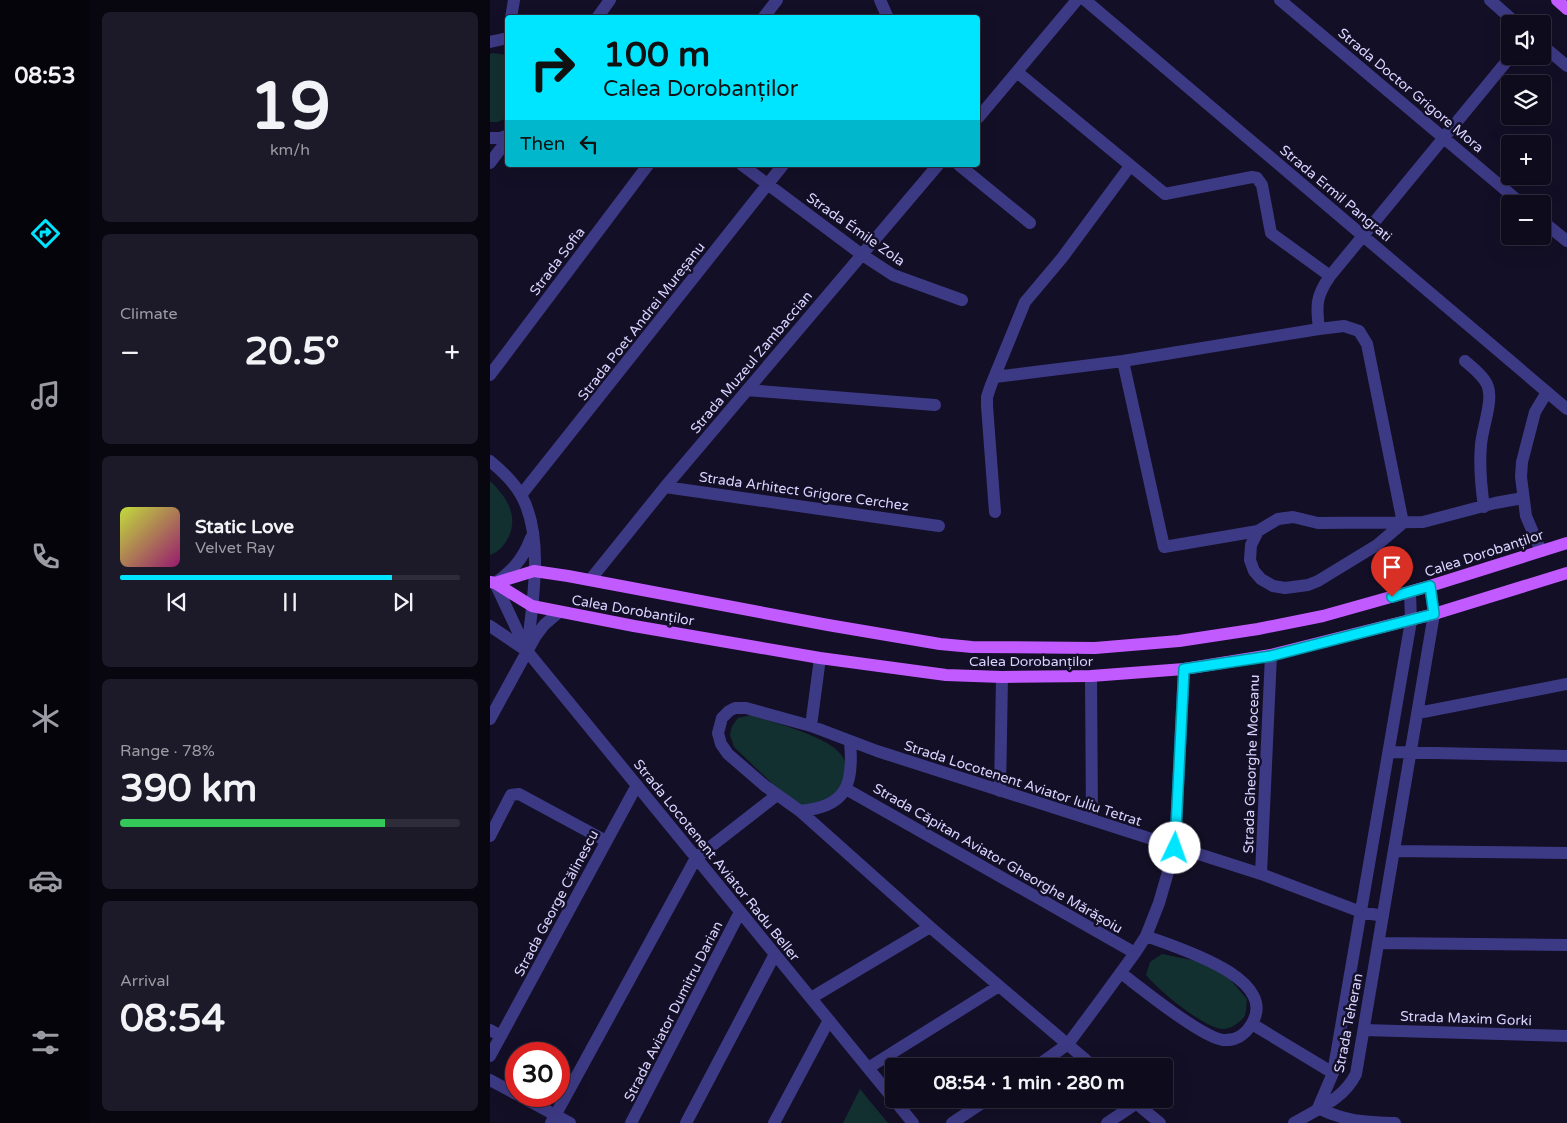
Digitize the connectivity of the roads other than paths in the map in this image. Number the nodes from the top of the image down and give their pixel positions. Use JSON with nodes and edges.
{"nodes":[{"id":1,"x":514,"y":0,"type":"edge"},
{"id":2,"x":610,"y":0,"type":"edge"},
{"id":3,"x":777,"y":0,"type":"edge"},
{"id":4,"x":880,"y":0,"type":"edge"},
{"id":5,"x":1077,"y":0,"type":"edge"},
{"id":6,"x":1085,"y":0,"type":"edge"},
{"id":7,"x":1280,"y":0,"type":"edge"},
{"id":8,"x":1490,"y":0,"type":"edge"},
{"id":9,"x":1557,"y":0,"type":"edge"},
{"id":10,"x":1567,"y":9,"type":"edge"},
{"id":11,"x":512,"y":15,"type":"edge"},
{"id":12,"x":599,"y":15,"type":"edge"},
{"id":13,"x":765,"y":15,"type":"edge"},
{"id":14,"x":887,"y":15,"type":"edge"},
{"id":15,"x":1508,"y":15,"type":"edge"},
{"id":16,"x":505,"y":38,"type":"edge"},
{"id":17,"x":490,"y":42,"type":"edge"},
{"id":18,"x":1551,"y":53,"type":"edge"},
{"id":19,"x":1504,"y":65,"type":"edge"},
{"id":20,"x":1567,"y":66,"type":"edge"},
{"id":21,"x":1017,"y":72,"type":"junction"},
{"id":22,"x":980,"y":116,"type":"edge"},
{"id":23,"x":505,"y":136,"type":"edge"},
{"id":24,"x":490,"y":138,"type":"edge"},
{"id":25,"x":1444,"y":138,"type":"junction"},
{"id":26,"x":505,"y":143,"type":"edge"},
{"id":27,"x":490,"y":163,"type":"edge"},
{"id":28,"x":1130,"y":166,"type":"junction"},
{"id":29,"x":647,"y":167,"type":"edge"},
{"id":30,"x":745,"y":167,"type":"edge"},
{"id":31,"x":781,"y":167,"type":"edge"},
{"id":32,"x":936,"y":167,"type":"edge"},
{"id":33,"x":960,"y":167,"type":"edge"},
{"id":34,"x":768,"y":184,"type":"junction"},
{"id":35,"x":1511,"y":195,"type":"edge"},
{"id":36,"x":1030,"y":223,"type":"dead end"},
{"id":37,"x":1551,"y":229,"type":"edge"},
{"id":38,"x":1362,"y":235,"type":"junction"},
{"id":39,"x":1567,"y":242,"type":"edge"},
{"id":40,"x":861,"y":254,"type":"junction"},
{"id":41,"x":1330,"y":276,"type":"junction"},
{"id":42,"x":962,"y":300,"type":"dead end"},
{"id":43,"x":1319,"y":329,"type":"junction"},
{"id":44,"x":1123,"y":361,"type":"junction"},
{"id":45,"x":1465,"y":361,"type":"dead end"},
{"id":46,"x":490,"y":376,"type":"edge"},
{"id":47,"x":995,"y":377,"type":"junction"},
{"id":48,"x":747,"y":390,"type":"junction"},
{"id":49,"x":1547,"y":392,"type":"junction"},
{"id":50,"x":935,"y":405,"type":"dead end"},
{"id":51,"x":1567,"y":409,"type":"edge"},
{"id":52,"x":490,"y":462,"type":"edge"},
{"id":53,"x":665,"y":487,"type":"junction"},
{"id":54,"x":521,"y":495,"type":"junction"},
{"id":55,"x":1523,"y":498,"type":"junction"},
{"id":56,"x":1484,"y":507,"type":"junction"},
{"id":57,"x":995,"y":512,"type":"dead end"},
{"id":58,"x":1403,"y":523,"type":"junction"},
{"id":59,"x":939,"y":526,"type":"dead end"},
{"id":60,"x":1258,"y":531,"type":"junction"},
{"id":61,"x":532,"y":532,"type":"junction"},
{"id":62,"x":1567,"y":543,"type":"edge"},
{"id":63,"x":1541,"y":551,"type":"junction"},
{"id":64,"x":534,"y":572,"type":"junction"},
{"id":65,"x":1567,"y":573,"type":"edge"},
{"id":66,"x":590,"y":580,"type":"junction"},
{"id":67,"x":492,"y":583,"type":"edge"},
{"id":68,"x":1430,"y":586,"type":"junction"},
{"id":69,"x":1410,"y":592,"type":"junction"},
{"id":70,"x":532,"y":606,"type":"junction"},
{"id":71,"x":559,"y":612,"type":"junction"},
{"id":72,"x":1434,"y":614,"type":"junction"},
{"id":73,"x":1411,"y":620,"type":"junction"},
{"id":74,"x":490,"y":626,"type":"edge"},
{"id":75,"x":527,"y":651,"type":"junction"},
{"id":76,"x":1271,"y":656,"type":"junction"},
{"id":77,"x":820,"y":658,"type":"junction"},
{"id":78,"x":1184,"y":669,"type":"junction"},
{"id":79,"x":1091,"y":676,"type":"junction"},
{"id":80,"x":1002,"y":677,"type":"junction"},
{"id":81,"x":1567,"y":684,"type":"edge"},
{"id":82,"x":1418,"y":713,"type":"junction"},
{"id":83,"x":490,"y":719,"type":"edge"},
{"id":84,"x":811,"y":726,"type":"junction"},
{"id":85,"x":850,"y":742,"type":"junction"},
{"id":86,"x":1389,"y":752,"type":"junction"},
{"id":87,"x":1410,"y":754,"type":"junction"},
{"id":88,"x":1567,"y":756,"type":"edge"},
{"id":89,"x":637,"y":785,"type":"junction"},
{"id":90,"x":846,"y":789,"type":"junction"},
{"id":91,"x":1000,"y":791,"type":"junction"},
{"id":92,"x":777,"y":795,"type":"junction"},
{"id":93,"x":800,"y":811,"type":"junction"},
{"id":94,"x":1092,"y":820,"type":"junction"},
{"id":95,"x":490,"y":836,"type":"edge"},
{"id":96,"x":606,"y":841,"type":"junction"},
{"id":97,"x":1175,"y":848,"type":"junction"},
{"id":98,"x":1394,"y":851,"type":"junction"},
{"id":99,"x":1567,"y":853,"type":"edge"},
{"id":100,"x":696,"y":858,"type":"junction"},
{"id":101,"x":1262,"y":874,"type":"junction"},
{"id":102,"x":740,"y":912,"type":"junction"},
{"id":103,"x":1361,"y":912,"type":"junction"},
{"id":104,"x":1383,"y":916,"type":"junction"},
{"id":105,"x":930,"y":927,"type":"junction"},
{"id":106,"x":1146,"y":936,"type":"junction"},
{"id":107,"x":1379,"y":943,"type":"junction"},
{"id":108,"x":1567,"y":945,"type":"edge"},
{"id":109,"x":1135,"y":953,"type":"junction"},
{"id":110,"x":775,"y":954,"type":"junction"},
{"id":111,"x":1121,"y":973,"type":"junction"},
{"id":112,"x":999,"y":986,"type":"junction"},
{"id":113,"x":811,"y":998,"type":"junction"},
{"id":114,"x":829,"y":1020,"type":"junction"},
{"id":115,"x":1252,"y":1024,"type":"junction"},
{"id":116,"x":1364,"y":1030,"type":"junction"},
{"id":117,"x":496,"y":1033,"type":"edge"},
{"id":118,"x":1567,"y":1036,"type":"edge"},
{"id":119,"x":1068,"y":1044,"type":"junction"},
{"id":120,"x":490,"y":1056,"type":"edge"},
{"id":121,"x":1048,"y":1058,"type":"edge"},
{"id":122,"x":1084,"y":1058,"type":"edge"},
{"id":123,"x":868,"y":1068,"type":"junction"},
{"id":124,"x":1333,"y":1073,"type":"junction"},
{"id":125,"x":490,"y":1080,"type":"edge"},
{"id":126,"x":505,"y":1088,"type":"edge"},
{"id":127,"x":536,"y":1107,"type":"edge"},
{"id":128,"x":974,"y":1108,"type":"edge"},
{"id":129,"x":1125,"y":1108,"type":"edge"},
{"id":130,"x":1142,"y":1108,"type":"edge"},
{"id":131,"x":1318,"y":1108,"type":"junction"},
{"id":132,"x":553,"y":1119,"type":"edge"},
{"id":133,"x":570,"y":1123,"type":"edge"},
{"id":134,"x":631,"y":1123,"type":"edge"},
{"id":135,"x":686,"y":1123,"type":"edge"},
{"id":136,"x":774,"y":1123,"type":"edge"},
{"id":137,"x":913,"y":1123,"type":"edge"},
{"id":138,"x":952,"y":1123,"type":"edge"},
{"id":139,"x":1107,"y":1123,"type":"edge"},
{"id":140,"x":1160,"y":1123,"type":"edge"},
{"id":141,"x":1294,"y":1123,"type":"edge"},
{"id":142,"x":1395,"y":1123,"type":"edge"}],
"edges":[{"from":1,"to":11,"type":"street"},
{"from":2,"to":12,"type":"street"},
{"from":3,"to":13,"type":"street"},
{"from":4,"to":14,"type":"street"},
{"from":5,"to":21,"type":"street"},
{"from":6,"to":38,"type":"street","name":"Strada Ermil Pangrati"},
{"from":7,"to":25,"type":"street","name":"Strada Doctor Grigore Mora"},
{"from":8,"to":15,"type":"street"},
{"from":9,"to":10,"type":"main road"},
{"from":16,"to":17,"type":"street"},
{"from":18,"to":20,"type":"street"},
{"from":19,"to":25,"type":"street"},
{"from":21,"to":22,"type":"street"},
{"from":21,"to":28,"type":"street"},
{"from":23,"to":24,"type":"street"},
{"from":25,"to":35,"type":"street","name":"Strada Doctor Grigore Mora"},
{"from":25,"to":38,"type":"street"},
{"from":26,"to":27,"type":"street"},
{"from":28,"to":41,"type":"street"},
{"from":28,"to":47,"type":"street"},
{"from":29,"to":46,"type":"street","name":"Strada Sofia"},
{"from":30,"to":34,"type":"street","name":"Strada Émile Zola"},
{"from":31,"to":34,"type":"street","name":"Strada Poet Andrei Mureșanu"},
{"from":32,"to":40,"type":"street","name":"Strada Muzeul Zambaccian"},
{"from":33,"to":36,"type":"street"},
{"from":34,"to":40,"type":"street","name":"Strada Émile Zola"},
{"from":34,"to":54,"type":"street","name":"Strada Poet Andrei Mureșanu"},
{"from":37,"to":39,"type":"street"},
{"from":38,"to":41,"type":"street"},
{"from":38,"to":49,"type":"street","name":"Strada Ermil Pangrati"},
{"from":40,"to":42,"type":"street","name":"Strada Émile Zola"},
{"from":40,"to":48,"type":"street","name":"Strada Muzeul Zambaccian"},
{"from":41,"to":43,"type":"street"},
{"from":43,"to":44,"type":"street"},
{"from":43,"to":58,"type":"street"},
{"from":44,"to":47,"type":"street"},
{"from":44,"to":60,"type":"street"},
{"from":45,"to":56,"type":"street"},
{"from":47,"to":57,"type":"street"},
{"from":48,"to":50,"type":"street"},
{"from":48,"to":53,"type":"street","name":"Strada Muzeul Zambaccian"},
{"from":49,"to":51,"type":"street","name":"Strada Ermil Pangrati"},
{"from":49,"to":55,"type":"street"},
{"from":52,"to":54,"type":"street"},
{"from":53,"to":59,"type":"street","name":"Strada Arhitect Grigore Cerchez"},
{"from":53,"to":66,"type":"street","name":"Strada Muzeul Zambaccian"},
{"from":54,"to":61,"type":"street"},
{"from":55,"to":56,"type":"street"},
{"from":55,"to":63,"type":"street"},
{"from":56,"to":58,"type":"street"},
{"from":58,"to":60,"type":"street"},
{"from":58,"to":60,"type":"street"},
{"from":61,"to":64,"type":"street"},
{"from":61,"to":67,"type":"street"},
{"from":62,"to":63,"type":"main road","name":"Calea Dorobanților"},
{"from":63,"to":68,"type":"main road","name":"Calea Dorobanților"},
{"from":64,"to":66,"type":"main road","name":"Calea Dorobanților"},
{"from":64,"to":67,"type":"main road","name":"Calea Dorobanților"},
{"from":64,"to":70,"type":"street"},
{"from":65,"to":72,"type":"main road","name":"Calea Dorobanților"},
{"from":66,"to":69,"type":"main road","name":"Calea Dorobanților"},
{"from":67,"to":70,"type":"main road","name":"Calea Dorobanților"},
{"from":67,"to":75,"type":"street"},
{"from":68,"to":69,"type":"main road","name":"Calea Dorobanților"},
{"from":68,"to":72,"type":"street","name":"Strada Teheran"},
{"from":69,"to":73,"type":"street","name":"Strada Teheran"},
{"from":70,"to":71,"type":"main road","name":"Calea Dorobanților"},
{"from":70,"to":75,"type":"street"},
{"from":71,"to":75,"type":"street"},
{"from":71,"to":77,"type":"main road","name":"Calea Dorobanților"},
{"from":72,"to":73,"type":"main road","name":"Calea Dorobanților"},
{"from":72,"to":82,"type":"street","name":"Strada Teheran"},
{"from":73,"to":76,"type":"main road","name":"Calea Dorobanților"},
{"from":73,"to":86,"type":"street","name":"Strada Teheran"},
{"from":74,"to":75,"type":"street","name":"Strada Locotenent Aviator Radu Beller"},
{"from":75,"to":83,"type":"street"},
{"from":75,"to":89,"type":"street","name":"Strada Locotenent Aviator Radu Beller"},
{"from":76,"to":78,"type":"main road","name":"Calea Dorobanților"},
{"from":76,"to":101,"type":"street","name":"Strada Gheorghe Moceanu"},
{"from":77,"to":80,"type":"main road","name":"Calea Dorobanților"},
{"from":77,"to":84,"type":"street"},
{"from":78,"to":79,"type":"main road","name":"Calea Dorobanților"},
{"from":78,"to":97,"type":"street"},
{"from":79,"to":80,"type":"main road","name":"Calea Dorobanților"},
{"from":79,"to":94,"type":"street"},
{"from":80,"to":91,"type":"street"},
{"from":81,"to":82,"type":"street"},
{"from":82,"to":87,"type":"street","name":"Strada Teheran"},
{"from":84,"to":85,"type":"street","name":"Strada Locotenent Aviator Iuliu Tetrat"},
{"from":84,"to":92,"type":"street","name":"Strada Locotenent Aviator Iuliu Tetrat"},
{"from":85,"to":90,"type":"street"},
{"from":85,"to":91,"type":"street","name":"Strada Locotenent Aviator Iuliu Tetrat"},
{"from":86,"to":87,"type":"street"},
{"from":86,"to":103,"type":"street","name":"Strada Teheran"},
{"from":87,"to":88,"type":"street"},
{"from":87,"to":98,"type":"street","name":"Strada Teheran"},
{"from":89,"to":96,"type":"street","name":"Strada George Călinescu"},
{"from":89,"to":100,"type":"street","name":"Strada Locotenent Aviator Radu Beller"},
{"from":90,"to":93,"type":"street"},
{"from":90,"to":109,"type":"street","name":"Strada Căpitan Aviator Gheorghe Mărășoiu"},
{"from":91,"to":94,"type":"street","name":"Strada Locotenent Aviator Iuliu Tetrat"},
{"from":92,"to":93,"type":"street"},
{"from":92,"to":100,"type":"street"},
{"from":93,"to":105,"type":"street"},
{"from":94,"to":97,"type":"street","name":"Strada Locotenent Aviator Iuliu Tetrat"},
{"from":95,"to":96,"type":"street"},
{"from":96,"to":117,"type":"street","name":"Strada George Călinescu"},
{"from":97,"to":101,"type":"street","name":"Strada Locotenent Aviator Iuliu Tetrat"},
{"from":97,"to":106,"type":"street"},
{"from":98,"to":99,"type":"street"},
{"from":98,"to":104,"type":"street","name":"Strada Teheran"},
{"from":100,"to":102,"type":"street","name":"Strada Locotenent Aviator Radu Beller"},
{"from":100,"to":132,"type":"street"},
{"from":101,"to":103,"type":"street","name":"Strada Locotenent Aviator Iuliu Tetrat"},
{"from":102,"to":110,"type":"street","name":"Strada Locotenent Aviator Radu Beller"},
{"from":102,"to":134,"type":"street","name":"Strada Aviator Dumitru Darian"},
{"from":103,"to":104,"type":"street","name":"Strada Locotenent Aviator Iuliu Tetrat"},
{"from":103,"to":124,"type":"street","name":"Strada Teheran"},
{"from":104,"to":107,"type":"street","name":"Strada Teheran"},
{"from":105,"to":112,"type":"street"},
{"from":105,"to":113,"type":"street"},
{"from":106,"to":109,"type":"street"},
{"from":106,"to":115,"type":"street"},
{"from":107,"to":108,"type":"street"},
{"from":107,"to":116,"type":"street","name":"Strada Teheran"},
{"from":109,"to":111,"type":"street"},
{"from":110,"to":113,"type":"street","name":"Strada Locotenent Aviator Radu Beller"},
{"from":110,"to":135,"type":"street"},
{"from":111,"to":115,"type":"street"},
{"from":111,"to":119,"type":"street"},
{"from":112,"to":119,"type":"street"},
{"from":112,"to":123,"type":"street"},
{"from":113,"to":114,"type":"street","name":"Strada Locotenent Aviator Radu Beller"},
{"from":114,"to":123,"type":"street","name":"Strada Locotenent Aviator Radu Beller"},
{"from":114,"to":136,"type":"street"},
{"from":115,"to":124,"type":"street"},
{"from":116,"to":118,"type":"street","name":"Strada Maxim Gorki"},
{"from":116,"to":131,"type":"street","name":"Strada Teheran"},
{"from":117,"to":120,"type":"street","name":"Strada George Călinescu"},
{"from":119,"to":121,"type":"street"},
{"from":119,"to":122,"type":"street"},
{"from":123,"to":137,"type":"street","name":"Strada Locotenent Aviator Radu Beller"},
{"from":124,"to":131,"type":"street","name":"Strada Teheran"},
{"from":125,"to":126,"type":"street"},
{"from":127,"to":132,"type":"street"},
{"from":128,"to":138,"type":"street"},
{"from":129,"to":139,"type":"street"},
{"from":130,"to":140,"type":"street"},
{"from":131,"to":141,"type":"street"},
{"from":131,"to":142,"type":"street"},
{"from":132,"to":133,"type":"street"}]}
